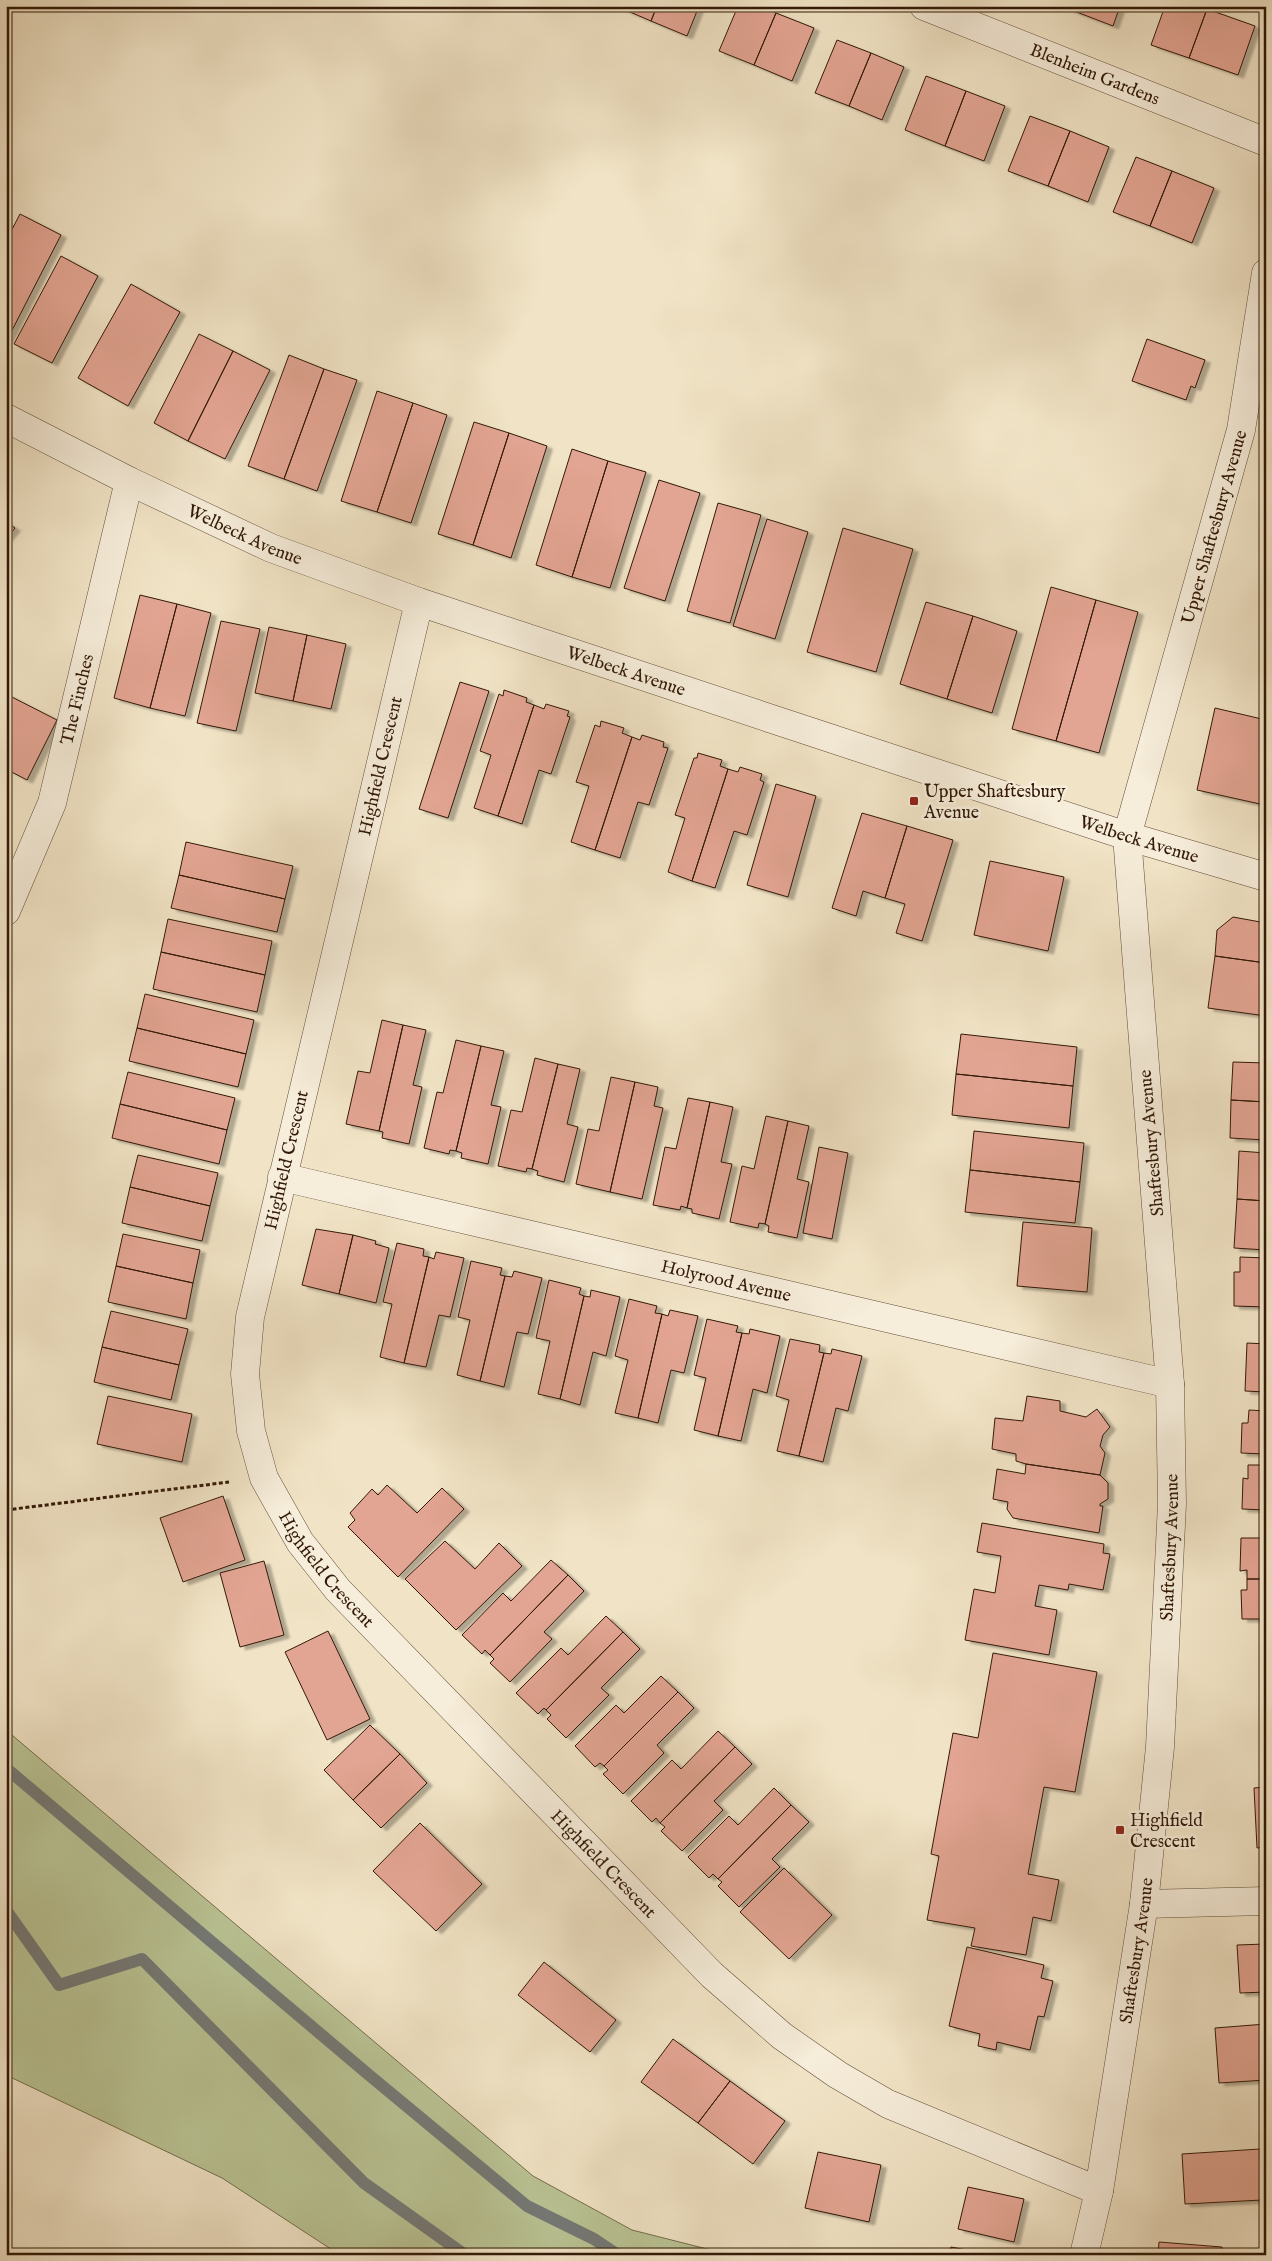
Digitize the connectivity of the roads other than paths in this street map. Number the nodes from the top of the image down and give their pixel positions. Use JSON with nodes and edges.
{"nodes":[{"id":1,"x":924,"y":6,"type":"edge"},
{"id":2,"x":1266,"y":142,"type":"edge"},
{"id":3,"x":1266,"y":273,"type":"edge"},
{"id":4,"x":6,"y":418,"type":"edge"},
{"id":5,"x":129,"y":482,"type":"junction"},
{"id":6,"x":419,"y":602,"type":"junction"},
{"id":7,"x":1127,"y":836,"type":"junction"},
{"id":8,"x":1266,"y":877,"type":"edge"},
{"id":9,"x":6,"y":911,"type":"edge"},
{"id":10,"x":282,"y":1178,"type":"junction"},
{"id":11,"x":1170,"y":1384,"type":"junction"},
{"id":12,"x":1266,"y":1901,"type":"edge"},
{"id":13,"x":1144,"y":1904,"type":"junction"},
{"id":14,"x":1099,"y":2191,"type":"junction"},
{"id":15,"x":1084,"y":2255,"type":"edge"}],
"edges":[{"from":1,"to":2,"type":"street","name":"Blenheim Gardens"},
{"from":3,"to":7,"type":"street","name":"Upper Shaftesbury Avenue"},
{"from":4,"to":5,"type":"street","name":"Welbeck Avenue"},
{"from":5,"to":6,"type":"street","name":"Welbeck Avenue"},
{"from":5,"to":9,"type":"street","name":"The Finches"},
{"from":6,"to":7,"type":"street","name":"Welbeck Avenue"},
{"from":6,"to":10,"type":"street","name":"Highfield Crescent"},
{"from":7,"to":8,"type":"street","name":"Welbeck Avenue"},
{"from":7,"to":11,"type":"street","name":"Shaftesbury Avenue"},
{"from":10,"to":11,"type":"street","name":"Holyrood Avenue"},
{"from":10,"to":14,"type":"street","name":"Highfield Crescent"},
{"from":11,"to":13,"type":"street","name":"Shaftesbury Avenue"},
{"from":12,"to":13,"type":"street"},
{"from":13,"to":14,"type":"street","name":"Shaftesbury Avenue"},
{"from":14,"to":15,"type":"street","name":"Shaftesbury Avenue"}]}
